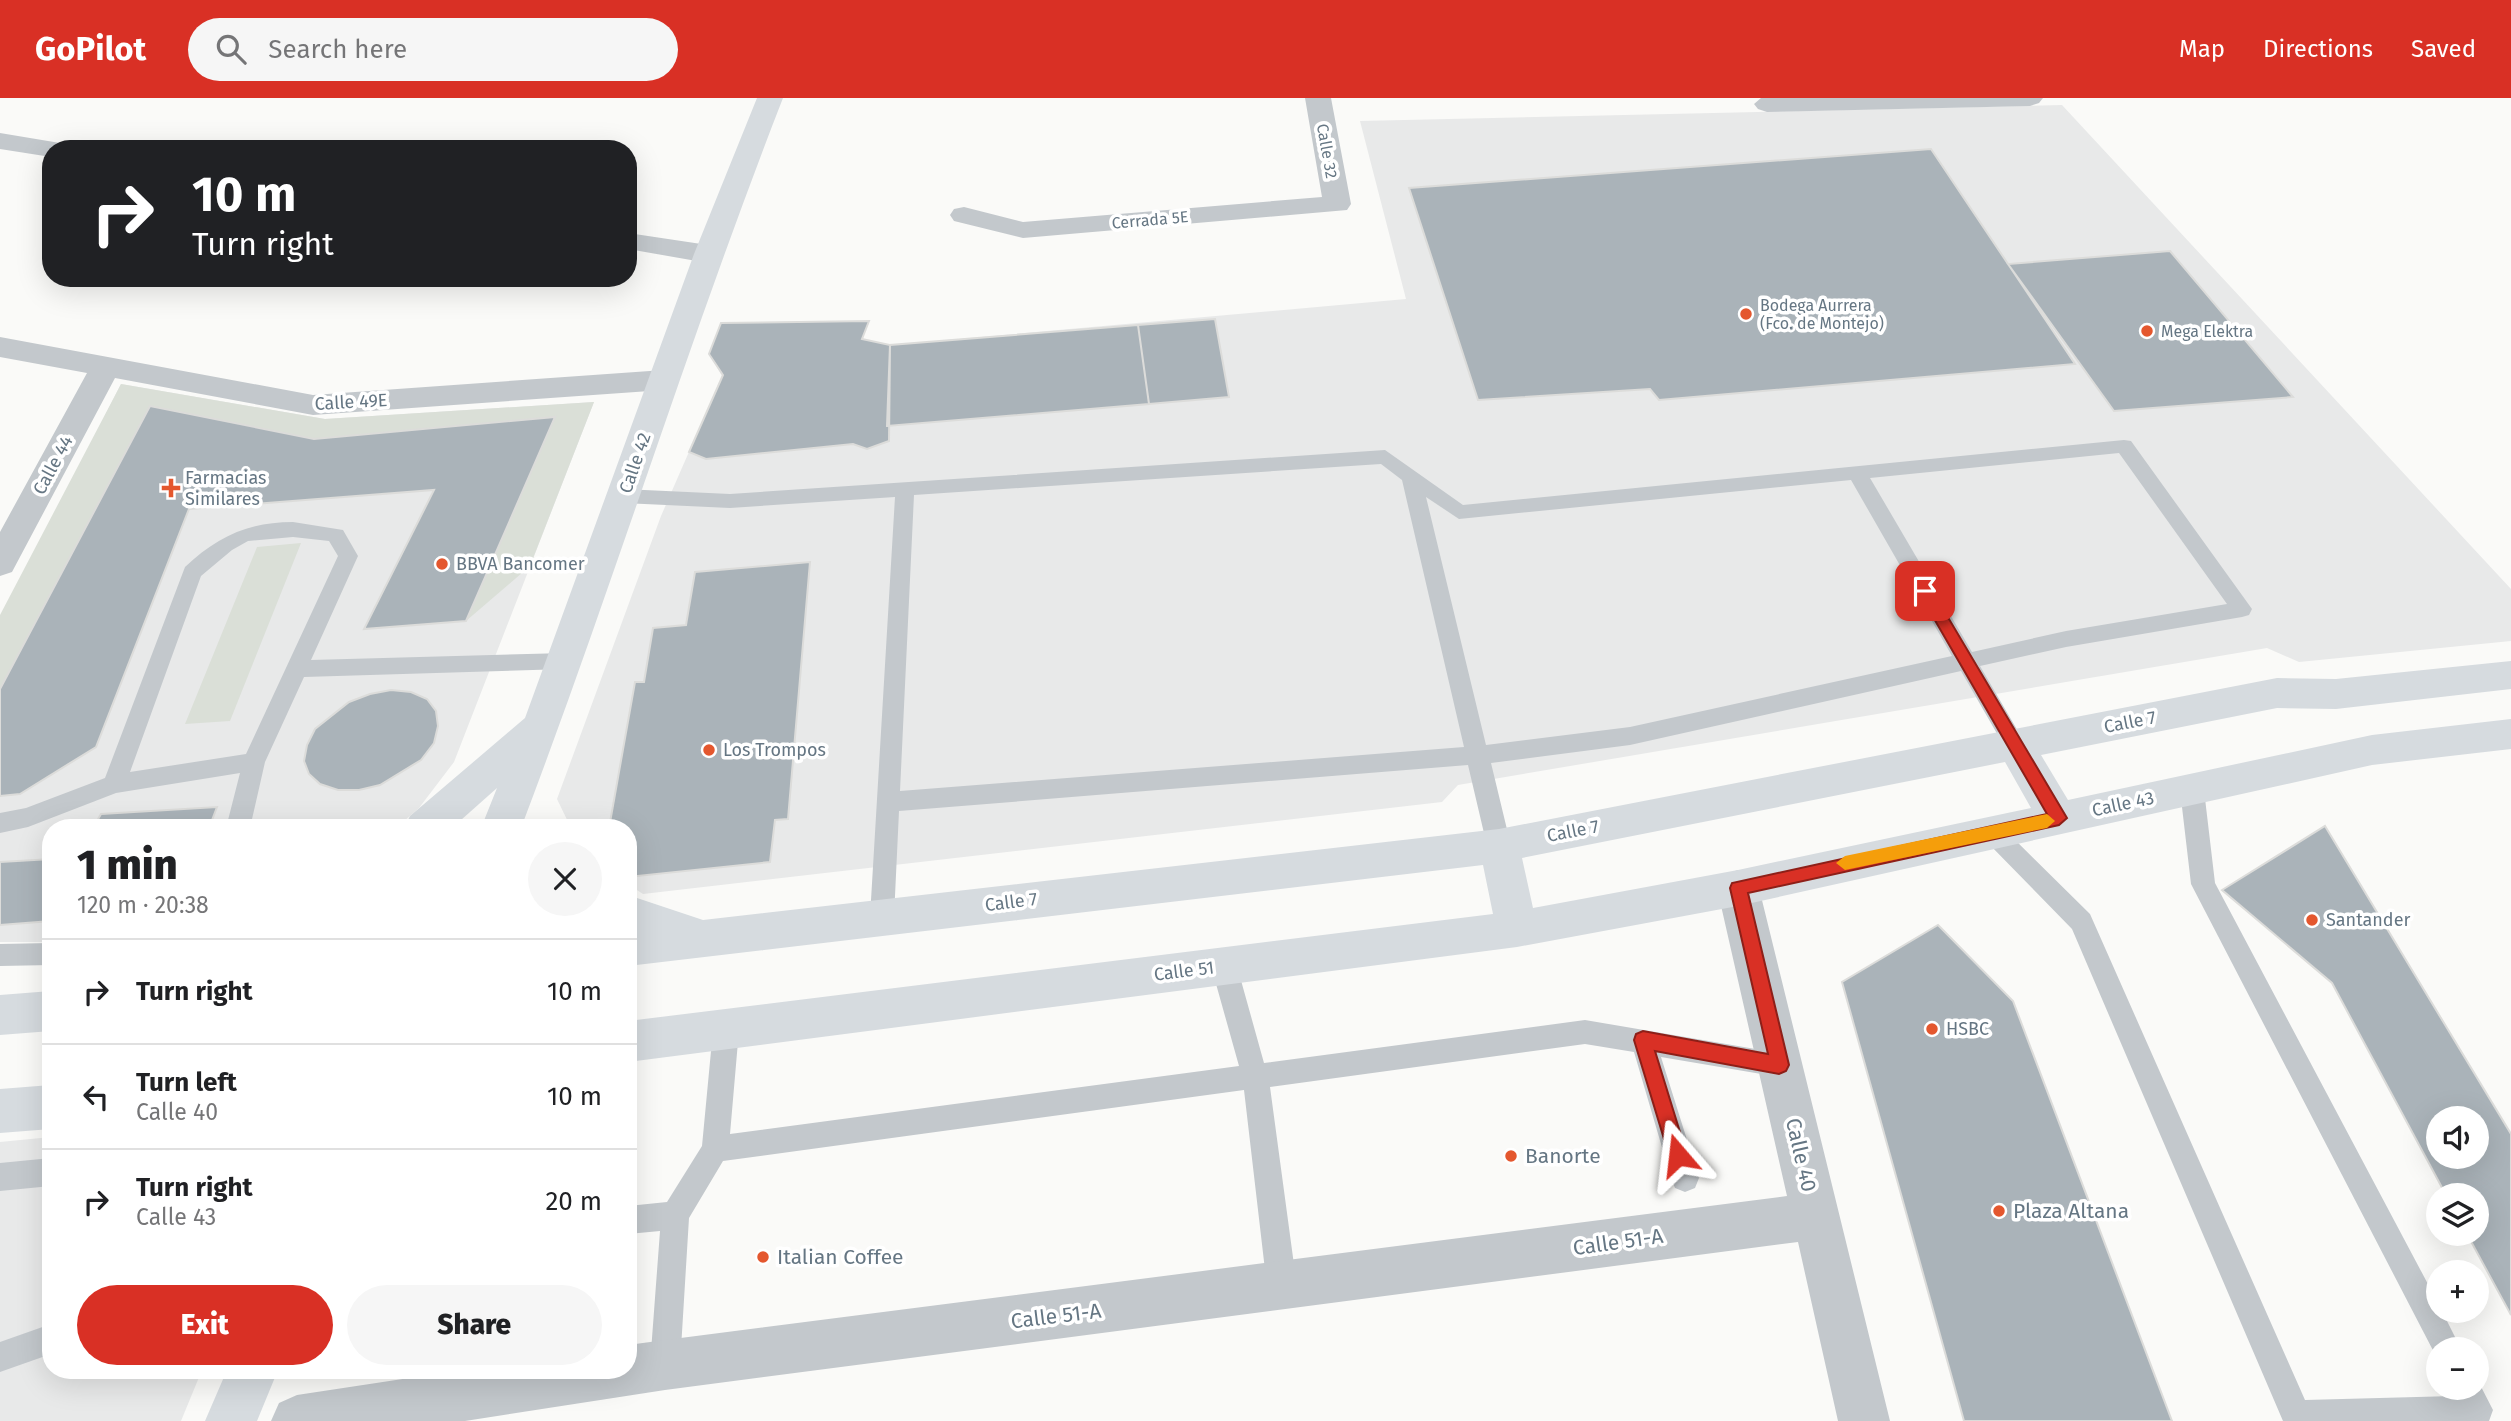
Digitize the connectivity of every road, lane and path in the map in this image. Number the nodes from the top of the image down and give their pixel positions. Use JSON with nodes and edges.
{"nodes":[{"id":1,"x":770,"y":98,"type":"edge"},
{"id":2,"x":1318,"y":98,"type":"edge"},
{"id":3,"x":2030,"y":98,"type":"edge"},
{"id":4,"x":1767,"y":104,"type":"dead end"},
{"id":5,"x":0,"y":141,"type":"edge"},
{"id":6,"x":42,"y":148,"type":"edge"},
{"id":7,"x":1337,"y":204,"type":"joint"},
{"id":8,"x":964,"y":215,"type":"dead end"},
{"id":9,"x":637,"y":242,"type":"edge"},
{"id":10,"x":708,"y":254,"type":"junction"},
{"id":11,"x":0,"y":347,"type":"edge"},
{"id":12,"x":106,"y":367,"type":"junction"},
{"id":13,"x":664,"y":380,"type":"junction"},
{"id":14,"x":1857,"y":473,"type":"junction"},
{"id":15,"x":1411,"y":477,"type":"junction"},
{"id":16,"x":905,"y":489,"type":"junction"},
{"id":17,"x":623,"y":496,"type":"junction"},
{"id":18,"x":0,"y":563,"type":"edge"},
{"id":19,"x":566,"y":661,"type":"junction"},
{"id":20,"x":1966,"y":662,"type":"junction"},
{"id":21,"x":298,"y":669,"type":"junction"},
{"id":22,"x":2511,"y":675,"type":"edge"},
{"id":23,"x":542,"y":725,"type":"junction"},
{"id":24,"x":2511,"y":734,"type":"edge"},
{"id":25,"x":2015,"y":745,"type":"junction"},
{"id":26,"x":1480,"y":755,"type":"junction"},
{"id":27,"x":254,"y":762,"type":"junction"},
{"id":28,"x":520,"y":782,"type":"junction"},
{"id":29,"x":114,"y":784,"type":"junction"},
{"id":30,"x":2192,"y":790,"type":"junction"},
{"id":31,"x":888,"y":802,"type":"junction"},
{"id":32,"x":2059,"y":818,"type":"junction"},
{"id":33,"x":240,"y":819,"type":"edge"},
{"id":34,"x":434,"y":819,"type":"edge"},
{"id":35,"x":504,"y":819,"type":"edge"},
{"id":36,"x":530,"y":819,"type":"edge"},
{"id":37,"x":0,"y":823,"type":"edge"},
{"id":38,"x":1994,"y":834,"type":"junction"},
{"id":39,"x":1500,"y":846,"type":"junction"},
{"id":40,"x":1738,"y":888,"type":"junction"},
{"id":41,"x":637,"y":917,"type":"edge"},
{"id":42,"x":882,"y":917,"type":"junction"},
{"id":43,"x":1517,"y":929,"type":"junction"},
{"id":44,"x":703,"y":938,"type":"junction"},
{"id":45,"x":637,"y":946,"type":"edge"},
{"id":46,"x":42,"y":954,"type":"edge"},
{"id":47,"x":0,"y":955,"type":"edge"},
{"id":48,"x":1224,"y":966,"type":"junction"},
{"id":49,"x":42,"y":1012,"type":"edge"},
{"id":50,"x":0,"y":1015,"type":"edge"},
{"id":51,"x":726,"y":1030,"type":"junction"},
{"id":52,"x":1643,"y":1040,"type":"junction"},
{"id":53,"x":637,"y":1041,"type":"edge"},
{"id":54,"x":1779,"y":1065,"type":"junction"},
{"id":55,"x":1255,"y":1076,"type":"junction"},
{"id":56,"x":42,"y":1108,"type":"edge"},
{"id":57,"x":0,"y":1111,"type":"edge"},
{"id":58,"x":715,"y":1149,"type":"junction"},
{"id":59,"x":42,"y":1173,"type":"edge"},
{"id":60,"x":0,"y":1177,"type":"edge"},
{"id":61,"x":1685,"y":1178,"type":"dead end"},
{"id":62,"x":674,"y":1215,"type":"junction"},
{"id":63,"x":1815,"y":1216,"type":"junction"},
{"id":64,"x":637,"y":1219,"type":"edge"},
{"id":65,"x":1282,"y":1287,"type":"junction"},
{"id":66,"x":2440,"y":1337,"type":"edge"},
{"id":67,"x":42,"y":1342,"type":"edge"},
{"id":68,"x":0,"y":1357,"type":"edge"},
{"id":69,"x":665,"y":1365,"type":"junction"},
{"id":70,"x":637,"y":1369,"type":"edge"},
{"id":71,"x":249,"y":1379,"type":"edge"},
{"id":72,"x":573,"y":1379,"type":"edge"},
{"id":73,"x":2473,"y":1400,"type":"edge"},
{"id":74,"x":230,"y":1421,"type":"edge"},
{"id":75,"x":297,"y":1421,"type":"edge"},
{"id":76,"x":1864,"y":1421,"type":"edge"}],
"edges":[{"from":1,"to":10,"type":"main road","name":"Calle 42"},
{"from":2,"to":7,"type":"street","name":"Calle 32"},
{"from":3,"to":4,"type":"street"},
{"from":5,"to":6,"type":"street"},
{"from":7,"to":8,"type":"street","name":"Cerrada 5E"},
{"from":9,"to":10,"type":"street"},
{"from":10,"to":13,"type":"main road","name":"Calle 42"},
{"from":11,"to":12,"type":"street","name":"Calle 49E"},
{"from":12,"to":13,"type":"street","name":"Calle 49E"},
{"from":12,"to":18,"type":"street","name":"Calle 44"},
{"from":13,"to":17,"type":"main road","name":"Calle 42"},
{"from":14,"to":15,"type":"lane"},
{"from":14,"to":20,"type":"lane"},
{"from":14,"to":20,"type":"lane"},
{"from":15,"to":16,"type":"lane"},
{"from":15,"to":26,"type":"lane"},
{"from":16,"to":17,"type":"lane"},
{"from":16,"to":31,"type":"lane"},
{"from":17,"to":19,"type":"main road","name":"Calle 42"},
{"from":19,"to":21,"type":"lane"},
{"from":19,"to":23,"type":"main road","name":"Calle 42"},
{"from":20,"to":25,"type":"lane"},
{"from":20,"to":26,"type":"lane"},
{"from":21,"to":27,"type":"lane"},
{"from":21,"to":29,"type":"lane"},
{"from":22,"to":25,"type":"main road","name":"Calle 7"},
{"from":23,"to":28,"type":"main road","name":"Calle 42"},
{"from":23,"to":34,"type":"main road"},
{"from":24,"to":30,"type":"main road","name":"Calle 43"},
{"from":25,"to":32,"type":"main road"},
{"from":25,"to":39,"type":"main road","name":"Calle 7"},
{"from":26,"to":31,"type":"lane"},
{"from":26,"to":39,"type":"lane"},
{"from":27,"to":29,"type":"lane"},
{"from":27,"to":33,"type":"lane"},
{"from":28,"to":35,"type":"main road","name":"Calle 42"},
{"from":28,"to":36,"type":"main road"},
{"from":29,"to":37,"type":"lane"},
{"from":30,"to":32,"type":"main road","name":"Calle 43"},
{"from":30,"to":66,"type":"lane"},
{"from":31,"to":42,"type":"lane"},
{"from":32,"to":38,"type":"main road","name":"Calle 43"},
{"from":38,"to":40,"type":"main road","name":"Calle 43"},
{"from":38,"to":73,"type":"lane"},
{"from":39,"to":42,"type":"main road","name":"Calle 7"},
{"from":39,"to":43,"type":"main road"},
{"from":40,"to":43,"type":"main road","name":"Calle 51"},
{"from":40,"to":54,"type":"street","name":"Calle 40"},
{"from":41,"to":44,"type":"main road"},
{"from":42,"to":44,"type":"main road","name":"Calle 7"},
{"from":43,"to":48,"type":"main road","name":"Calle 51"},
{"from":44,"to":45,"type":"main road","name":"Calle 7"},
{"from":46,"to":47,"type":"lane"},
{"from":48,"to":51,"type":"main road","name":"Calle 51"},
{"from":48,"to":55,"type":"lane"},
{"from":49,"to":50,"type":"main road"},
{"from":51,"to":53,"type":"main road","name":"Calle 51"},
{"from":51,"to":58,"type":"lane"},
{"from":52,"to":54,"type":"lane"},
{"from":52,"to":55,"type":"lane"},
{"from":52,"to":61,"type":"lane"},
{"from":54,"to":63,"type":"street","name":"Calle 40"},
{"from":55,"to":58,"type":"lane"},
{"from":55,"to":65,"type":"lane"},
{"from":56,"to":57,"type":"main road"},
{"from":58,"to":62,"type":"lane"},
{"from":59,"to":60,"type":"lane"},
{"from":62,"to":64,"type":"lane"},
{"from":62,"to":69,"type":"lane"},
{"from":63,"to":65,"type":"street","name":"Calle 51-A"},
{"from":63,"to":76,"type":"street","name":"Calle 40"},
{"from":65,"to":69,"type":"street","name":"Calle 51-A"},
{"from":67,"to":68,"type":"lane"},
{"from":69,"to":70,"type":"street","name":"Calle 51-A"},
{"from":71,"to":74,"type":"main road"},
{"from":72,"to":75,"type":"street","name":"Calle 51-A"}]}
